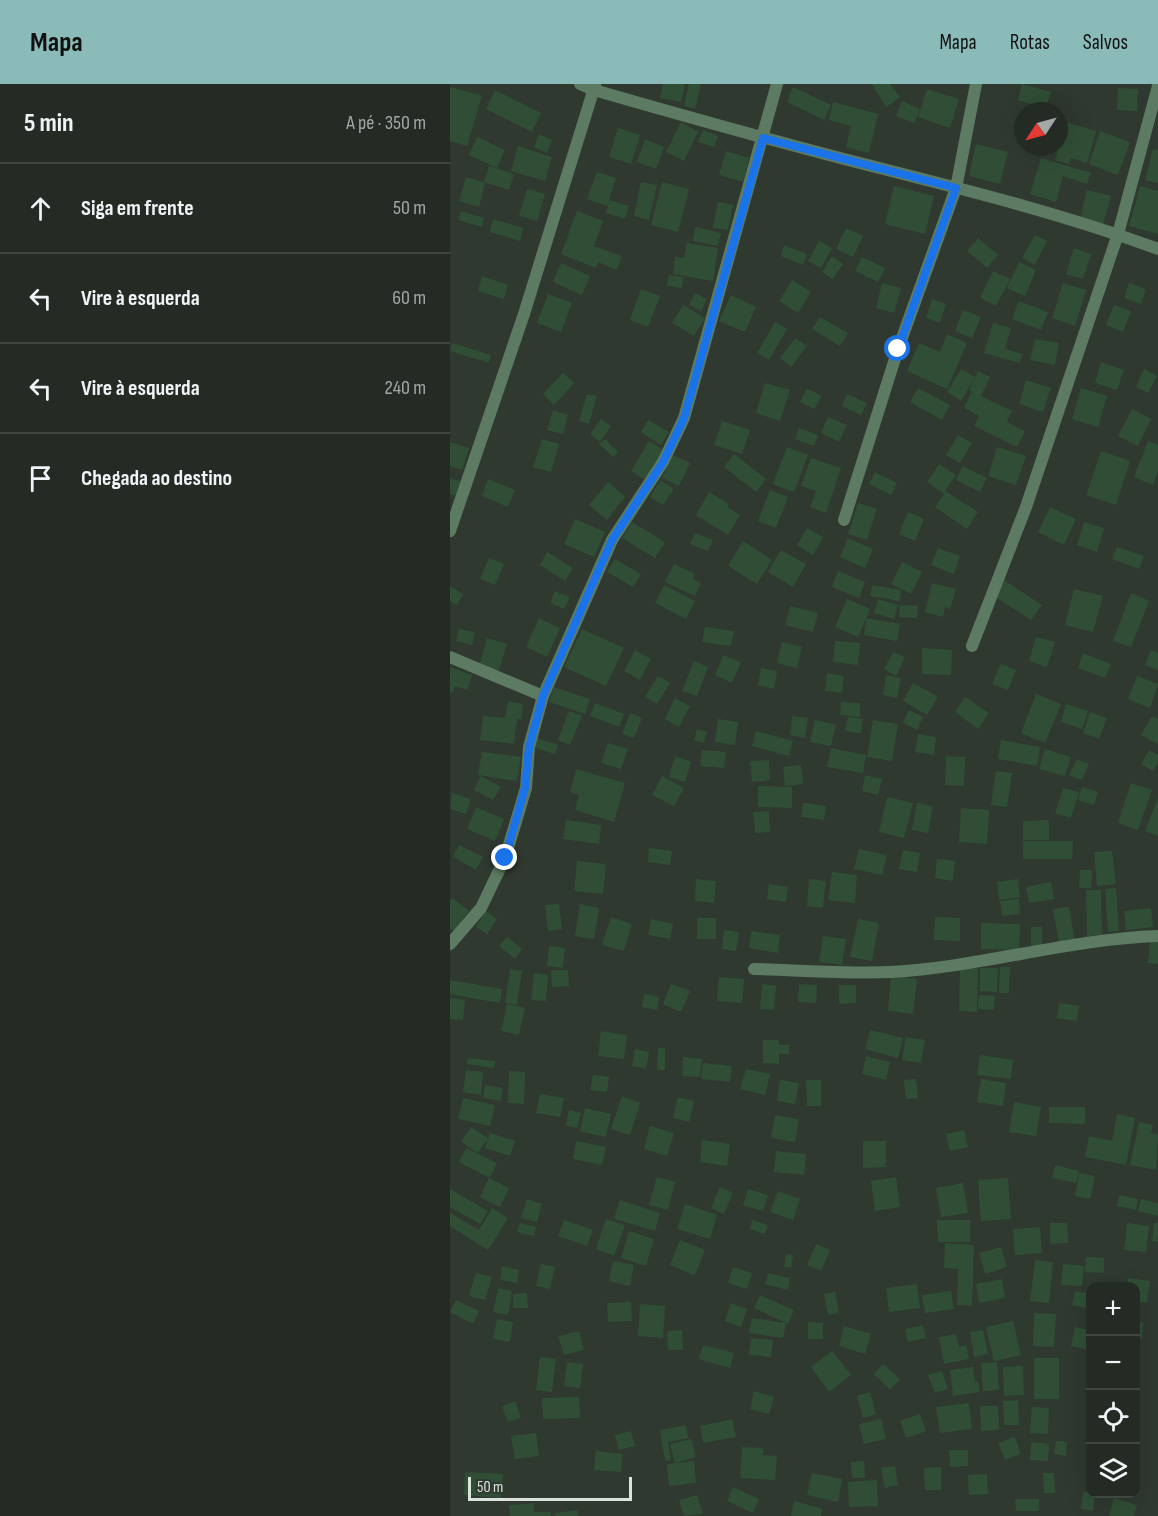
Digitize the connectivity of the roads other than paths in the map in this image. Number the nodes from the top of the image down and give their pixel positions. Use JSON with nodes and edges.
{"nodes":[{"id":1,"x":580,"y":84,"type":"edge"},
{"id":2,"x":777,"y":84,"type":"edge"},
{"id":3,"x":976,"y":84,"type":"edge"},
{"id":4,"x":1158,"y":86,"type":"edge"},
{"id":5,"x":595,"y":87,"type":"edge"},
{"id":6,"x":763,"y":138,"type":"junction"},
{"id":7,"x":956,"y":188,"type":"junction"},
{"id":8,"x":1118,"y":234,"type":"junction"},
{"id":9,"x":1158,"y":249,"type":"edge"},
{"id":10,"x":844,"y":520,"type":"dead end"},
{"id":11,"x":450,"y":531,"type":"edge"},
{"id":12,"x":972,"y":646,"type":"dead end"},
{"id":13,"x":450,"y":657,"type":"edge"},
{"id":14,"x":543,"y":696,"type":"junction"},
{"id":15,"x":1158,"y":936,"type":"edge"},
{"id":16,"x":450,"y":944,"type":"edge"},
{"id":17,"x":754,"y":969,"type":"dead end"}],
"edges":[{"from":1,"to":5,"type":"street"},
{"from":2,"to":6,"type":"street"},
{"from":3,"to":7,"type":"street"},
{"from":4,"to":8,"type":"street"},
{"from":5,"to":6,"type":"street"},
{"from":5,"to":11,"type":"street"},
{"from":6,"to":7,"type":"street"},
{"from":6,"to":14,"type":"street"},
{"from":7,"to":8,"type":"street"},
{"from":7,"to":10,"type":"street"},
{"from":8,"to":9,"type":"street"},
{"from":8,"to":12,"type":"street"},
{"from":13,"to":14,"type":"street"},
{"from":14,"to":16,"type":"street"},
{"from":15,"to":17,"type":"street"}]}
